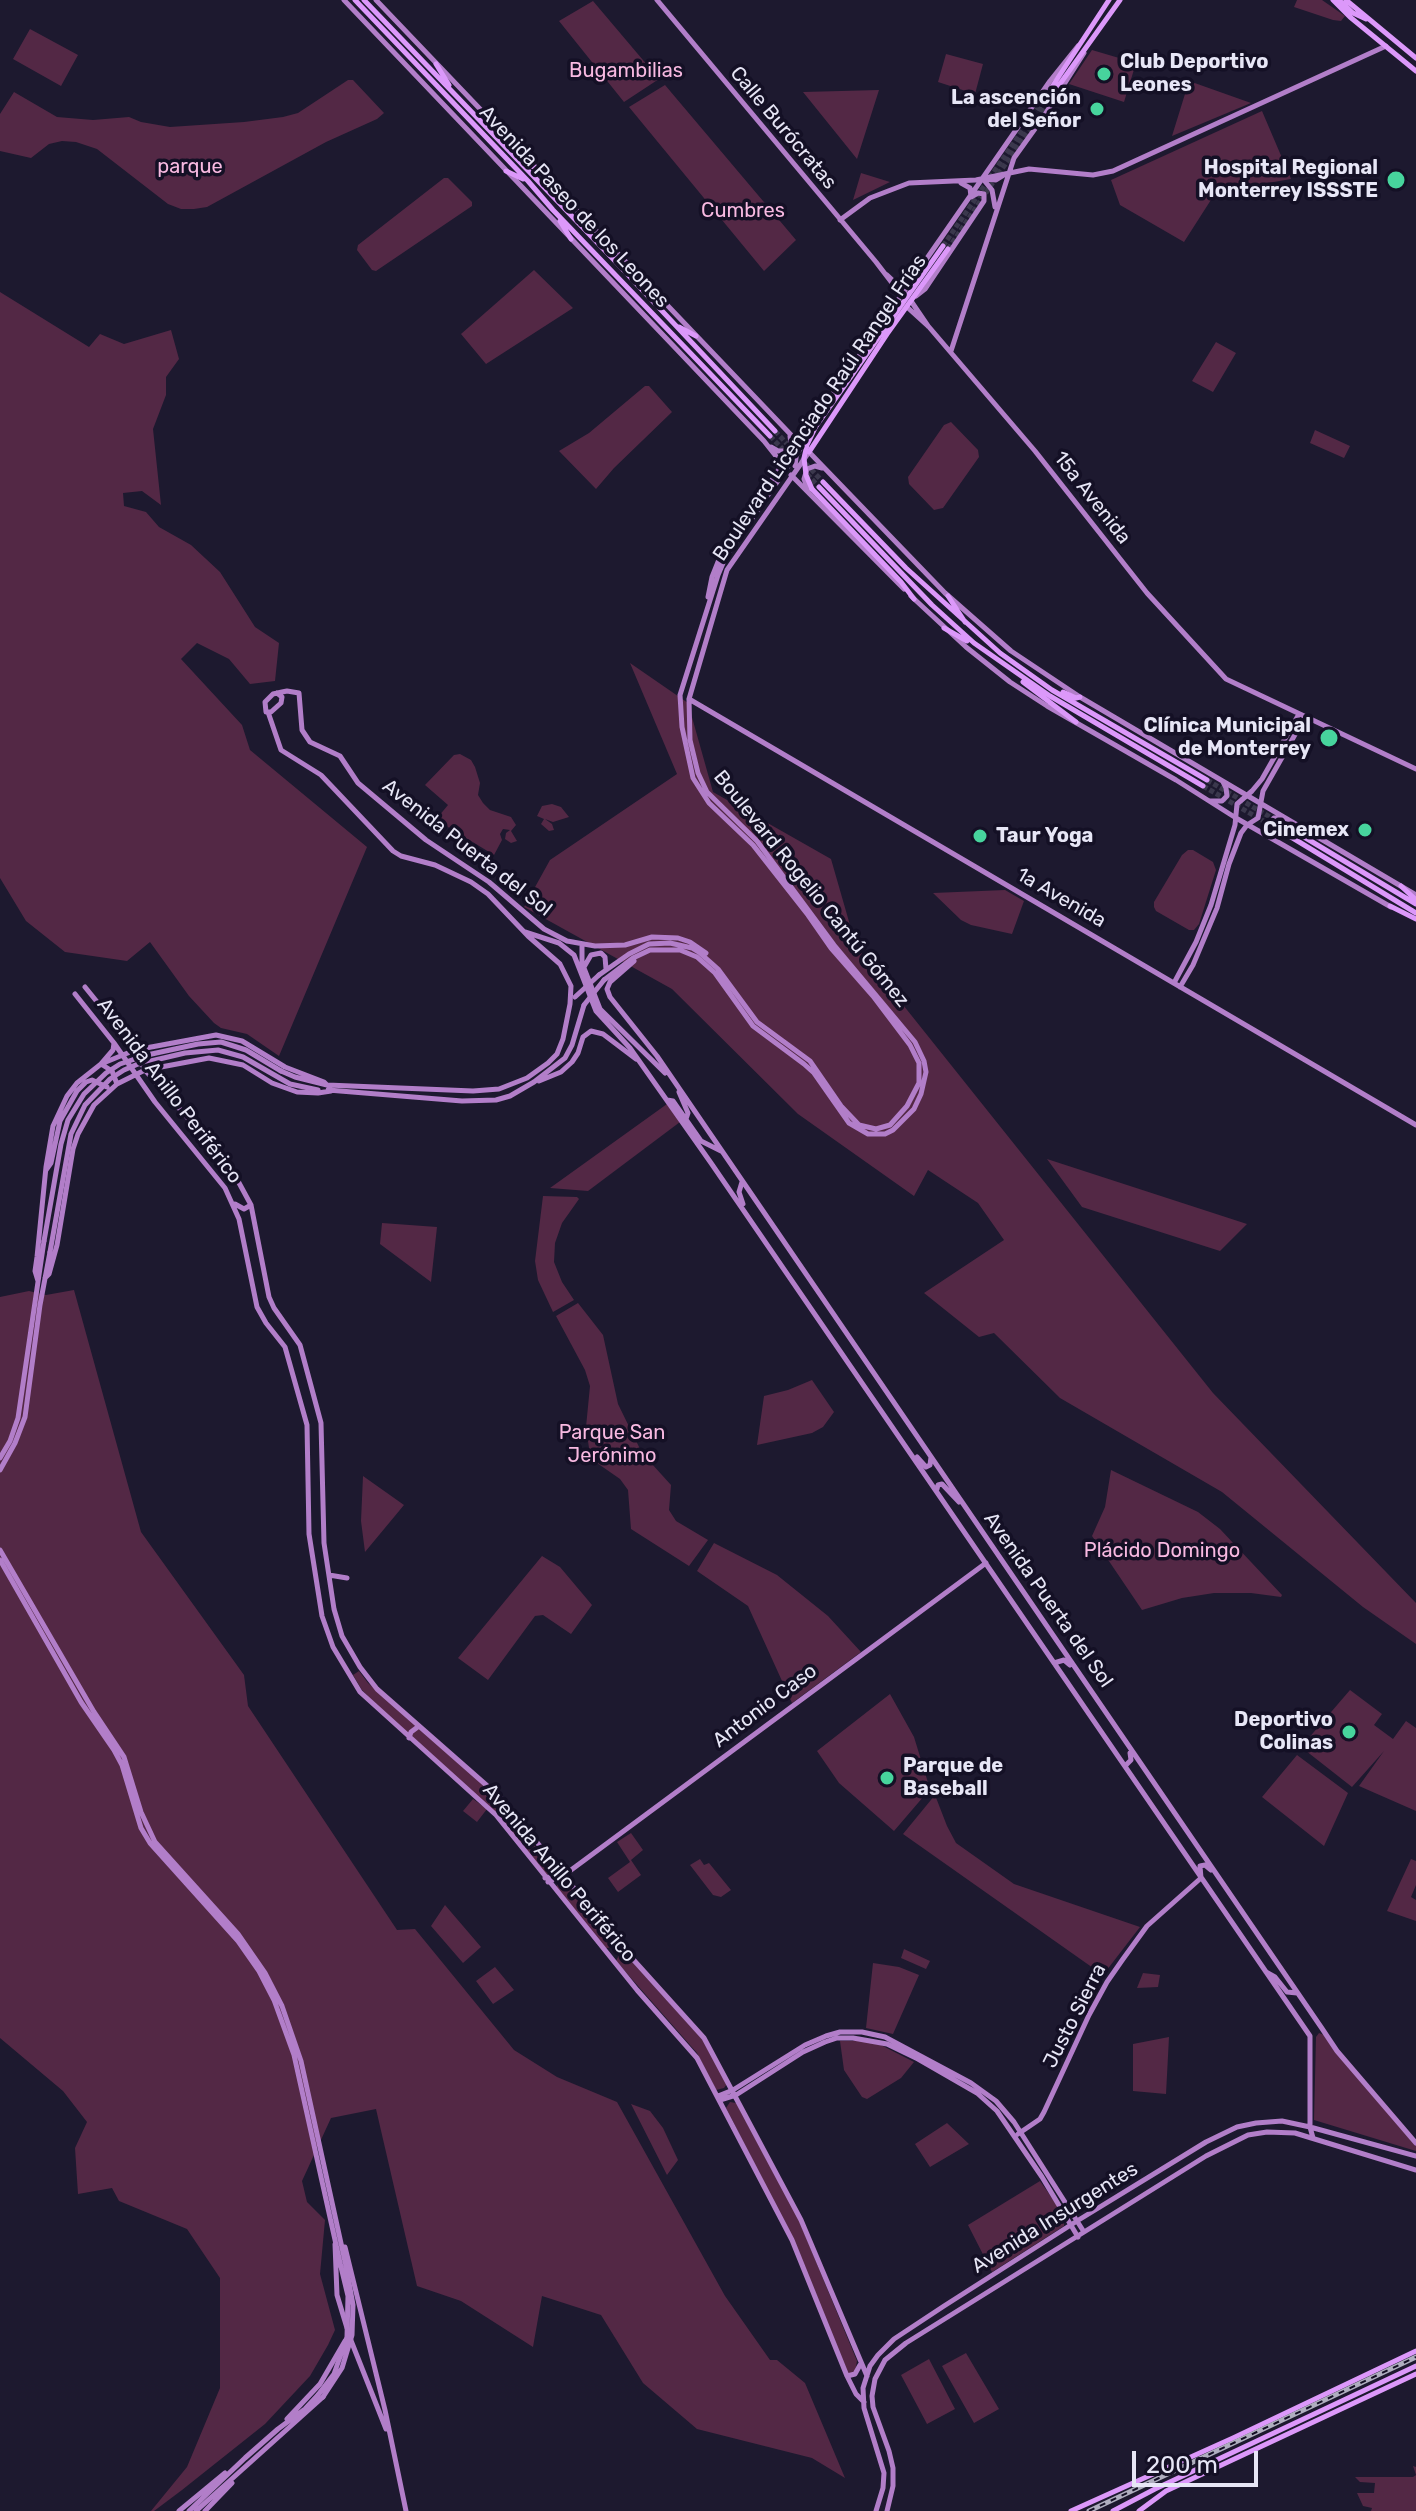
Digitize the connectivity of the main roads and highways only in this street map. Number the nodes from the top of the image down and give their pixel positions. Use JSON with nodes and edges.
{"nodes":[{"id":1,"x":355,"y":0,"type":"edge"},
{"id":2,"x":364,"y":0,"type":"edge"},
{"id":3,"x":1109,"y":0,"type":"edge"},
{"id":4,"x":1120,"y":0,"type":"edge"},
{"id":5,"x":1346,"y":0,"type":"edge"},
{"id":6,"x":1334,"y":2,"type":"edge"},
{"id":7,"x":1371,"y":21,"type":"junction"},
{"id":8,"x":1416,"y":58,"type":"edge"},
{"id":9,"x":436,"y":64,"type":"road end"},
{"id":10,"x":1416,"y":71,"type":"edge"},
{"id":11,"x":453,"y":93,"type":"junction"},
{"id":12,"x":517,"y":159,"type":"junction"},
{"id":13,"x":536,"y":168,"type":"road end"},
{"id":14,"x":506,"y":171,"type":"road end"},
{"id":15,"x":528,"y":181,"type":"junction"},
{"id":16,"x":553,"y":210,"type":"junction"},
{"id":17,"x":571,"y":239,"type":"road end"},
{"id":18,"x":946,"y":248,"type":"tunnel mouth"},
{"id":19,"x":613,"y":250,"type":"road end"},
{"id":20,"x":616,"y":262,"type":"junction"},
{"id":21,"x":913,"y":281,"type":"road end"},
{"id":22,"x":908,"y":298,"type":"junction"},
{"id":23,"x":892,"y":309,"type":"road end"},
{"id":24,"x":674,"y":324,"type":"junction"},
{"id":25,"x":696,"y":336,"type":"road end"},
{"id":26,"x":805,"y":434,"type":"road end"},
{"id":27,"x":816,"y":440,"type":"junction"},
{"id":28,"x":809,"y":452,"type":"road end"},
{"id":29,"x":816,"y":488,"type":"junction"},
{"id":30,"x":948,"y":596,"type":"road end"},
{"id":31,"x":914,"y":599,"type":"road end"},
{"id":32,"x":965,"y":623,"type":"junction"},
{"id":33,"x":944,"y":628,"type":"road end"},
{"id":34,"x":974,"y":643,"type":"junction"},
{"id":35,"x":1021,"y":677,"type":"junction"},
{"id":36,"x":1032,"y":677,"type":"junction"},
{"id":37,"x":1080,"y":697,"type":"road end"},
{"id":38,"x":1076,"y":722,"type":"road end"},
{"id":39,"x":1401,"y":886,"type":"road end"},
{"id":40,"x":1416,"y":900,"type":"edge"},
{"id":41,"x":1390,"y":906,"type":"road end"},
{"id":42,"x":1416,"y":918,"type":"edge"},
{"id":43,"x":1416,"y":2351,"type":"edge"},
{"id":44,"x":1416,"y":2366,"type":"edge"},
{"id":45,"x":1416,"y":2374,"type":"edge"},
{"id":46,"x":1142,"y":2496,"type":"junction"},
{"id":47,"x":1143,"y":2509,"type":"edge"},
{"id":48,"x":1072,"y":2511,"type":"edge"},
{"id":49,"x":1113,"y":2511,"type":"edge"}],
"edges":[{"from":1,"to":15,"type":"main road","name":"Avenida Paseo de los Leones"},
{"from":2,"to":11,"type":"main road","name":"Avenida Paseo de los Leones"},
{"from":3,"to":4,"type":"main road"},
{"from":5,"to":7,"type":"main road"},
{"from":6,"to":7,"type":"main road"},
{"from":6,"to":10,"type":"main road"},
{"from":7,"to":8,"type":"main road"},
{"from":9,"to":11,"type":"main road"},
{"from":11,"to":12,"type":"main road","name":"Avenida Paseo de los Leones"},
{"from":12,"to":13,"type":"main road"},
{"from":12,"to":20,"type":"main road","name":"Avenida Paseo de los Leones"},
{"from":14,"to":15,"type":"main road"},
{"from":15,"to":16,"type":"main road","name":"Avenida Paseo de los Leones"},
{"from":16,"to":17,"type":"main road"},
{"from":16,"to":24,"type":"main road","name":"Avenida Paseo de los Leones"},
{"from":18,"to":22,"type":"main road","name":"Boulevard Licenciado Raúl Rangel Frías"},
{"from":19,"to":20,"type":"main road"},
{"from":20,"to":24,"type":"main road","name":"Avenida Paseo de los Leones"},
{"from":21,"to":22,"type":"main road"},
{"from":22,"to":23,"type":"main road"},
{"from":22,"to":27,"type":"main road","name":"Boulevard Licenciado Raúl Rangel Frías"},
{"from":22,"to":29,"type":"main road","name":"Boulevard Licenciado Raúl Rangel Frías","bridge":true},
{"from":24,"to":25,"type":"main road"},
{"from":26,"to":27,"type":"main road"},
{"from":27,"to":28,"type":"main road","name":"Boulevard Licenciado Raúl Rangel Frías"},
{"from":29,"to":31,"type":"main road"},
{"from":29,"to":32,"type":"main road"},
{"from":29,"to":34,"type":"main road"},
{"from":30,"to":32,"type":"main road"},
{"from":32,"to":36,"type":"main road"},
{"from":33,"to":34,"type":"main road"},
{"from":34,"to":35,"type":"main road"},
{"from":35,"to":36,"type":"main road"},
{"from":35,"to":38,"type":"main road"},
{"from":36,"to":37,"type":"main road"},
{"from":39,"to":40,"type":"main road"},
{"from":40,"to":42,"type":"main road"},
{"from":41,"to":42,"type":"main road"},
{"from":43,"to":48,"type":"main road"},
{"from":44,"to":46,"type":"main road"},
{"from":45,"to":47,"type":"main road"},
{"from":46,"to":47,"type":"main road"},
{"from":46,"to":49,"type":"main road"}]}
